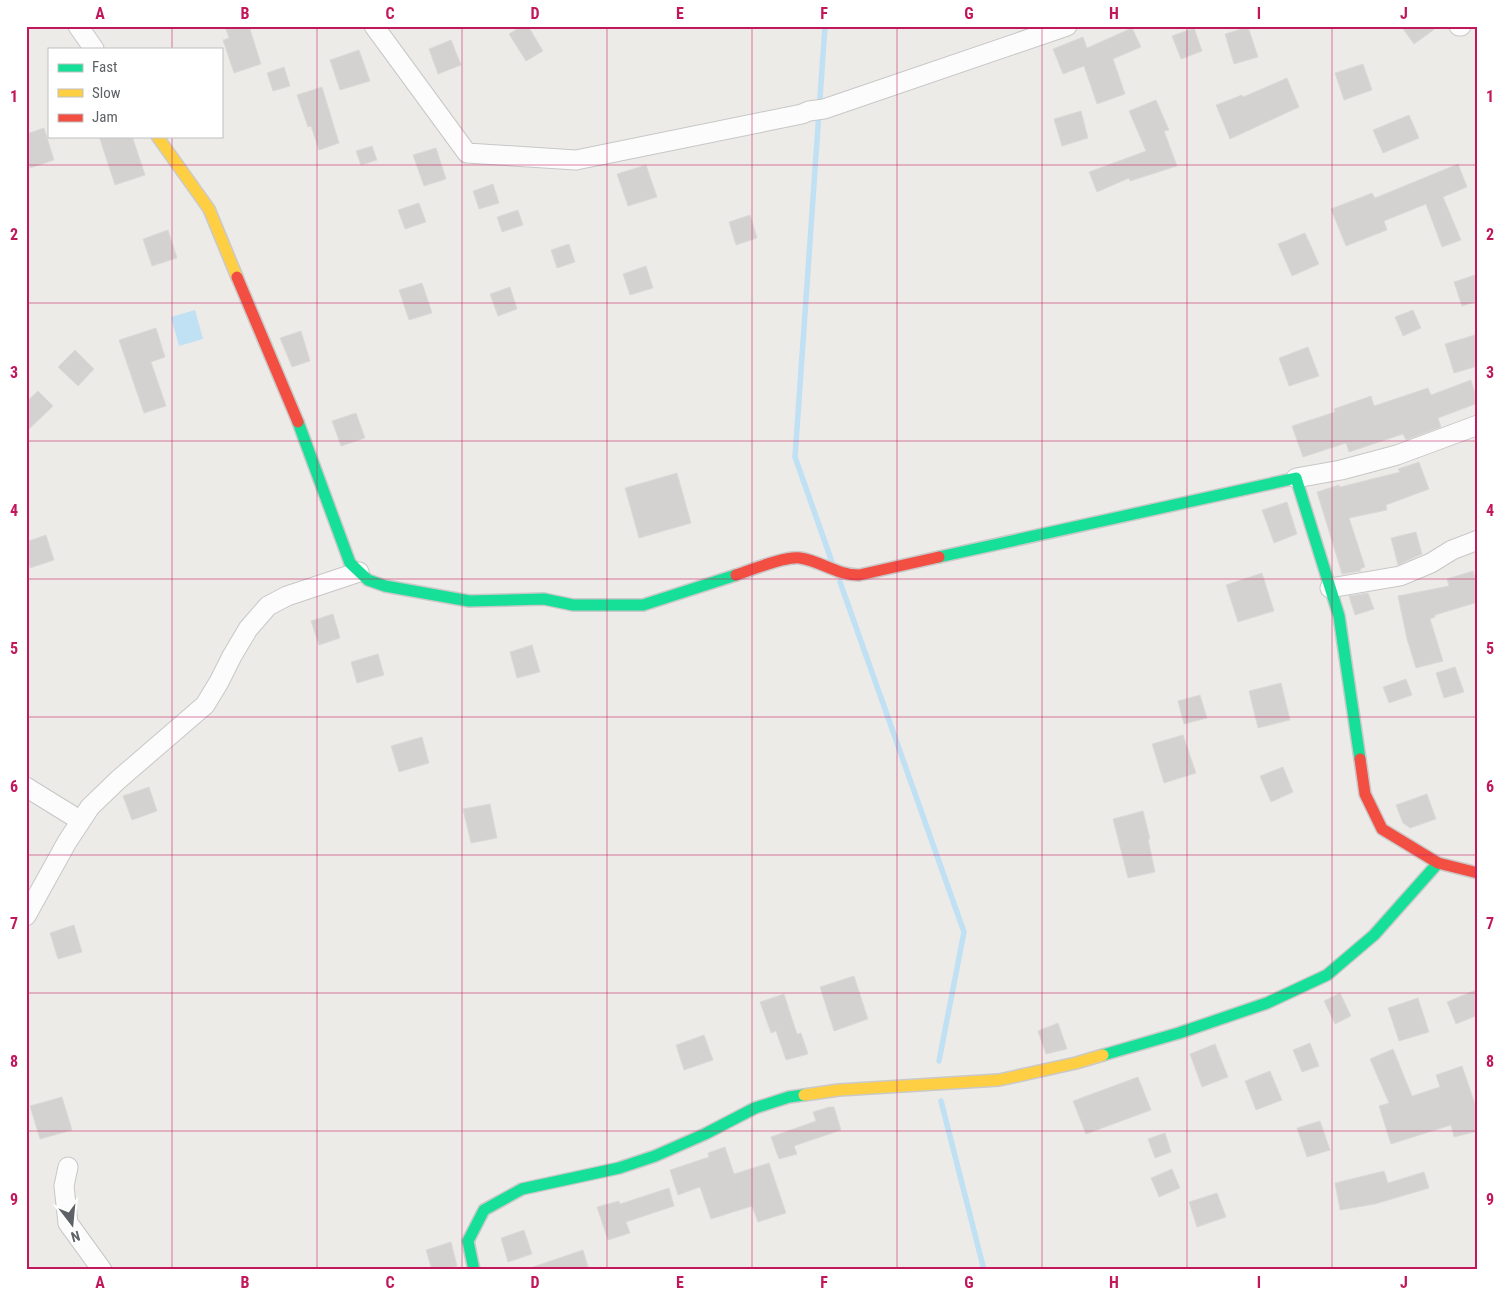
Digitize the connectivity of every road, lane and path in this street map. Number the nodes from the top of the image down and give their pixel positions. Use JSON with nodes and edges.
{"nodes":[{"id":1,"x":78,"y":26,"type":"edge"},
{"id":2,"x":374,"y":26,"type":"edge"},
{"id":3,"x":1067,"y":26,"type":"edge"},
{"id":4,"x":93,"y":48,"type":"edge"},
{"id":5,"x":158,"y":138,"type":"edge"},
{"id":6,"x":1478,"y":426,"type":"edge"},
{"id":7,"x":1296,"y":478,"type":"junction"},
{"id":8,"x":1478,"y":540,"type":"edge"},
{"id":9,"x":359,"y":572,"type":"junction"},
{"id":10,"x":1330,"y":588,"type":"junction"},
{"id":11,"x":26,"y":787,"type":"edge"},
{"id":12,"x":81,"y":821,"type":"junction"},
{"id":13,"x":1438,"y":863,"type":"junction"},
{"id":14,"x":1478,"y":873,"type":"edge"},
{"id":15,"x":26,"y":916,"type":"edge"},
{"id":16,"x":68,"y":1167,"type":"dead end"},
{"id":17,"x":102,"y":1270,"type":"edge"},
{"id":18,"x":474,"y":1270,"type":"edge"}],
"edges":[{"from":1,"to":4,"type":"street"},
{"from":2,"to":3,"type":"street"},
{"from":5,"to":9,"type":"street"},
{"from":6,"to":7,"type":"street"},
{"from":7,"to":9,"type":"street"},
{"from":7,"to":10,"type":"street"},
{"from":8,"to":10,"type":"street"},
{"from":9,"to":12,"type":"street"},
{"from":10,"to":13,"type":"street"},
{"from":11,"to":12,"type":"street"},
{"from":12,"to":15,"type":"street"},
{"from":13,"to":14,"type":"street"},
{"from":13,"to":18,"type":"street"},
{"from":16,"to":17,"type":"street"}]}
